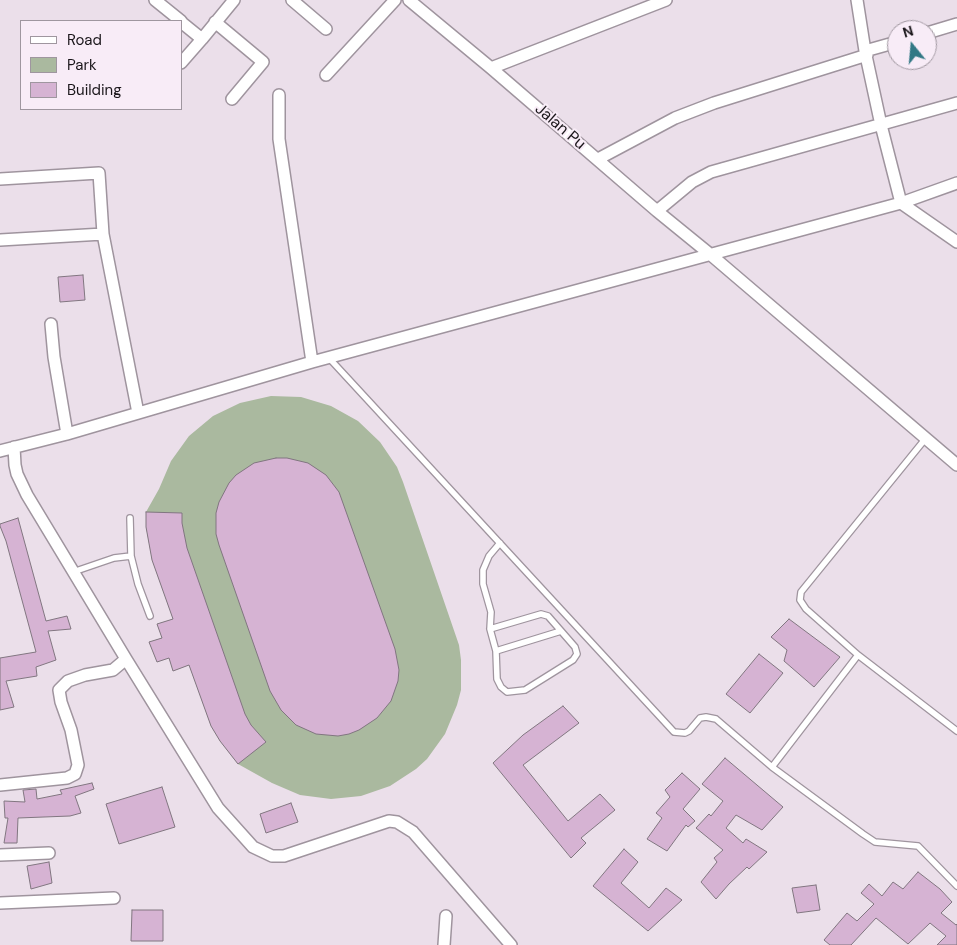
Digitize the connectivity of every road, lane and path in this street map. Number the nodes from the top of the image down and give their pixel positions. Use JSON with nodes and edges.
{"nodes":[{"id":1,"x":155,"y":0,"type":"edge"},
{"id":2,"x":234,"y":0,"type":"edge"},
{"id":3,"x":292,"y":0,"type":"edge"},
{"id":4,"x":395,"y":0,"type":"edge"},
{"id":5,"x":409,"y":0,"type":"edge"},
{"id":6,"x":666,"y":0,"type":"edge"},
{"id":7,"x":857,"y":0,"type":"edge"},
{"id":8,"x":179,"y":20,"type":"edge"},
{"id":9,"x":215,"y":22,"type":"junction"},
{"id":10,"x":182,"y":23,"type":"edge"},
{"id":11,"x":957,"y":24,"type":"edge"},
{"id":12,"x":326,"y":28,"type":"dead end"},
{"id":13,"x":937,"y":30,"type":"edge"},
{"id":14,"x":202,"y":38,"type":"junction"},
{"id":15,"x":887,"y":46,"type":"edge"},
{"id":16,"x":866,"y":53,"type":"junction"},
{"id":17,"x":182,"y":62,"type":"edge"},
{"id":18,"x":491,"y":68,"type":"junction"},
{"id":19,"x":326,"y":75,"type":"dead end"},
{"id":20,"x":279,"y":95,"type":"dead end"},
{"id":21,"x":232,"y":99,"type":"dead end"},
{"id":22,"x":957,"y":103,"type":"edge"},
{"id":23,"x":881,"y":125,"type":"junction"},
{"id":24,"x":598,"y":159,"type":"junction"},
{"id":25,"x":0,"y":179,"type":"edge"},
{"id":26,"x":957,"y":183,"type":"edge"},
{"id":27,"x":901,"y":202,"type":"junction"},
{"id":28,"x":657,"y":211,"type":"junction"},
{"id":29,"x":103,"y":234,"type":"junction"},
{"id":30,"x":0,"y":240,"type":"edge"},
{"id":31,"x":957,"y":242,"type":"edge"},
{"id":32,"x":711,"y":255,"type":"junction"},
{"id":33,"x":51,"y":324,"type":"dead end"},
{"id":34,"x":329,"y":358,"type":"junction"},
{"id":35,"x":312,"y":362,"type":"junction"},
{"id":36,"x":138,"y":413,"type":"junction"},
{"id":37,"x":67,"y":434,"type":"junction"},
{"id":38,"x":926,"y":438,"type":"junction"},
{"id":39,"x":14,"y":447,"type":"junction"},
{"id":40,"x":0,"y":451,"type":"edge"},
{"id":41,"x":957,"y":465,"type":"edge"},
{"id":42,"x":130,"y":518,"type":"dead end"},
{"id":43,"x":500,"y":544,"type":"junction"},
{"id":44,"x":131,"y":556,"type":"junction"},
{"id":45,"x":74,"y":572,"type":"junction"},
{"id":46,"x":150,"y":616,"type":"dead end"},
{"id":47,"x":490,"y":629,"type":"junction"},
{"id":48,"x":561,"y":631,"type":"junction"},
{"id":49,"x":496,"y":651,"type":"junction"},
{"id":50,"x":858,"y":655,"type":"junction"},
{"id":51,"x":126,"y":659,"type":"junction"},
{"id":52,"x":957,"y":731,"type":"edge"},
{"id":53,"x":772,"y":767,"type":"junction"},
{"id":54,"x":0,"y":785,"type":"edge"},
{"id":55,"x":49,"y":854,"type":"dead end"},
{"id":56,"x":0,"y":855,"type":"edge"},
{"id":57,"x":957,"y":886,"type":"edge"},
{"id":58,"x":114,"y":898,"type":"dead end"},
{"id":59,"x":0,"y":903,"type":"edge"},
{"id":60,"x":446,"y":916,"type":"dead end"},
{"id":61,"x":444,"y":945,"type":"edge"},
{"id":62,"x":511,"y":945,"type":"edge"}],
"edges":[{"from":1,"to":8,"type":"street"},
{"from":2,"to":9,"type":"street"},
{"from":3,"to":12,"type":"street"},
{"from":4,"to":19,"type":"street"},
{"from":5,"to":18,"type":"street","name":"Jalan Pu"},
{"from":6,"to":18,"type":"street"},
{"from":7,"to":16,"type":"street"},
{"from":9,"to":14,"type":"street"},
{"from":9,"to":21,"type":"street"},
{"from":10,"to":14,"type":"street"},
{"from":11,"to":13,"type":"street"},
{"from":14,"to":17,"type":"street"},
{"from":15,"to":16,"type":"street"},
{"from":16,"to":23,"type":"street"},
{"from":16,"to":24,"type":"street"},
{"from":18,"to":24,"type":"street","name":"Jalan Pu"},
{"from":20,"to":35,"type":"street"},
{"from":22,"to":23,"type":"street"},
{"from":23,"to":27,"type":"street"},
{"from":23,"to":28,"type":"street"},
{"from":24,"to":28,"type":"street","name":"Jalan Pu"},
{"from":25,"to":29,"type":"street"},
{"from":26,"to":27,"type":"street"},
{"from":27,"to":31,"type":"street"},
{"from":27,"to":32,"type":"street"},
{"from":28,"to":32,"type":"street","name":"Jalan Pu"},
{"from":29,"to":30,"type":"street"},
{"from":29,"to":36,"type":"street"},
{"from":32,"to":34,"type":"street"},
{"from":32,"to":38,"type":"street","name":"Jalan Pu"},
{"from":33,"to":37,"type":"street"},
{"from":34,"to":35,"type":"street"},
{"from":34,"to":43,"type":"lane"},
{"from":35,"to":36,"type":"street"},
{"from":36,"to":37,"type":"street"},
{"from":37,"to":39,"type":"street"},
{"from":38,"to":41,"type":"street","name":"Jalan Pu"},
{"from":38,"to":50,"type":"lane"},
{"from":39,"to":40,"type":"street"},
{"from":39,"to":45,"type":"street"},
{"from":42,"to":44,"type":"lane"},
{"from":43,"to":47,"type":"lane"},
{"from":43,"to":53,"type":"lane"},
{"from":44,"to":45,"type":"lane"},
{"from":44,"to":46,"type":"lane"},
{"from":45,"to":51,"type":"street"},
{"from":47,"to":48,"type":"lane"},
{"from":47,"to":49,"type":"lane"},
{"from":48,"to":49,"type":"lane"},
{"from":48,"to":49,"type":"lane"},
{"from":50,"to":52,"type":"lane"},
{"from":50,"to":53,"type":"lane"},
{"from":51,"to":54,"type":"street"},
{"from":51,"to":62,"type":"street"},
{"from":53,"to":57,"type":"lane"},
{"from":55,"to":56,"type":"street"},
{"from":58,"to":59,"type":"street"},
{"from":60,"to":61,"type":"street"}]}
